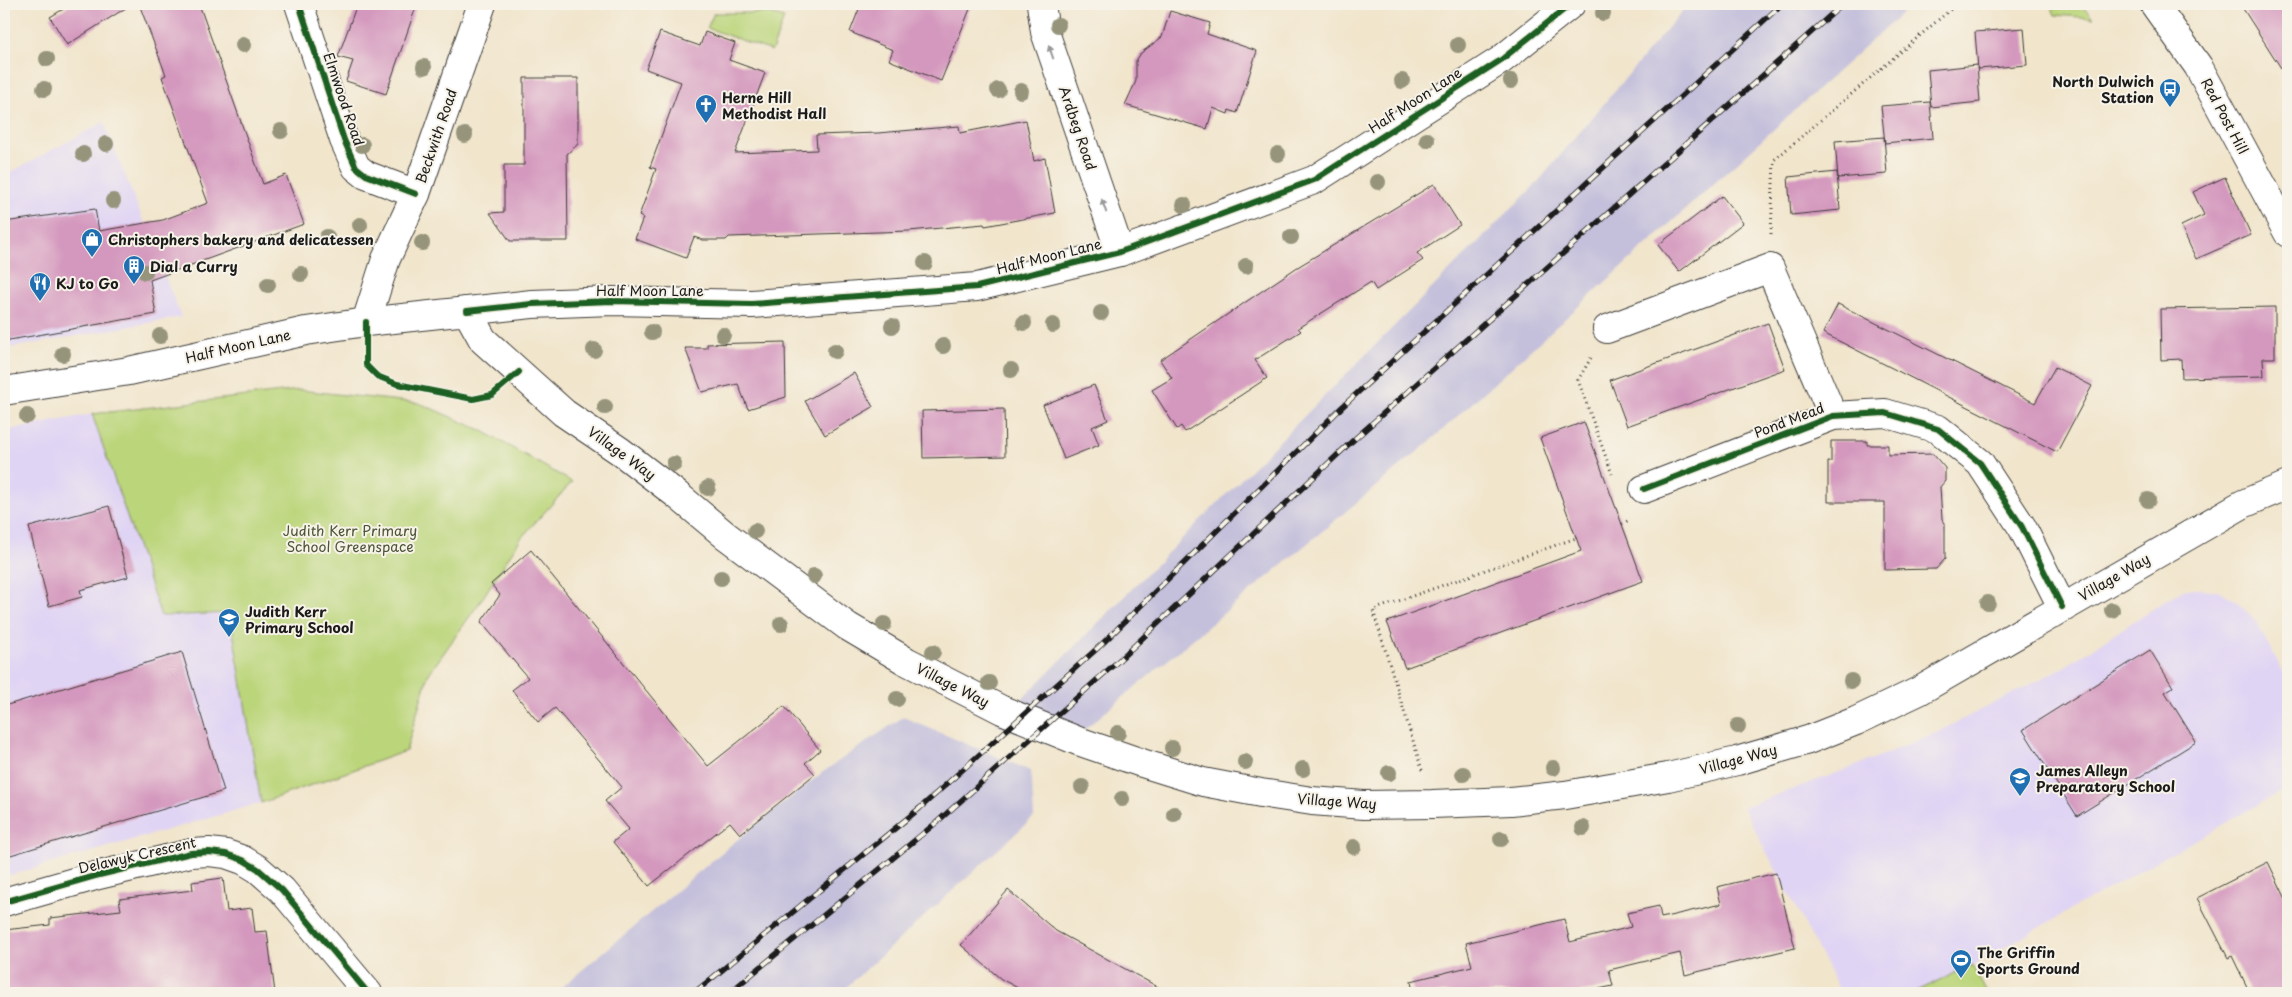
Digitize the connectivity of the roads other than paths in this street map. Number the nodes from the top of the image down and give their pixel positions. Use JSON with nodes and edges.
{"nodes":[{"id":1,"x":300,"y":4,"type":"edge"},
{"id":2,"x":482,"y":4,"type":"edge"},
{"id":3,"x":1041,"y":4,"type":"edge"},
{"id":4,"x":1571,"y":4,"type":"edge"},
{"id":5,"x":2154,"y":4,"type":"edge"},
{"id":6,"x":416,"y":194,"type":"junction"},
{"id":7,"x":2288,"y":233,"type":"edge"},
{"id":8,"x":1120,"y":252,"type":"junction"},
{"id":9,"x":467,"y":311,"type":"junction"},
{"id":10,"x":366,"y":322,"type":"junction"},
{"id":11,"x":1607,"y":329,"type":"road end"},
{"id":12,"x":4,"y":391,"type":"edge"},
{"id":13,"x":1833,"y":416,"type":"junction"},
{"id":14,"x":2288,"y":485,"type":"edge"},
{"id":15,"x":1644,"y":488,"type":"dead end"},
{"id":16,"x":2062,"y":607,"type":"junction"},
{"id":17,"x":4,"y":902,"type":"edge"},
{"id":18,"x":368,"y":993,"type":"edge"}],
"edges":[{"from":1,"to":6,"type":"street","name":"Elmwood Road"},
{"from":2,"to":6,"type":"street","name":"Beckwith Road"},
{"from":8,"to":3,"type":"street","name":"Ardbeg Road","one_way":true},
{"from":4,"to":8,"type":"street","name":"Half Moon Lane"},
{"from":5,"to":7,"type":"street","name":"Red Post Hill"},
{"from":6,"to":10,"type":"street","name":"Beckwith Road"},
{"from":8,"to":9,"type":"street","name":"Half Moon Lane"},
{"from":9,"to":10,"type":"street","name":"Half Moon Lane"},
{"from":9,"to":16,"type":"street","name":"Village Way"},
{"from":10,"to":12,"type":"street","name":"Half Moon Lane"},
{"from":11,"to":13,"type":"street","name":"Pond Mead"},
{"from":13,"to":15,"type":"street","name":"Pond Mead"},
{"from":13,"to":16,"type":"street","name":"Pond Mead"},
{"from":14,"to":16,"type":"street","name":"Village Way"},
{"from":17,"to":18,"type":"street","name":"Delawyk Crescent"}]}
